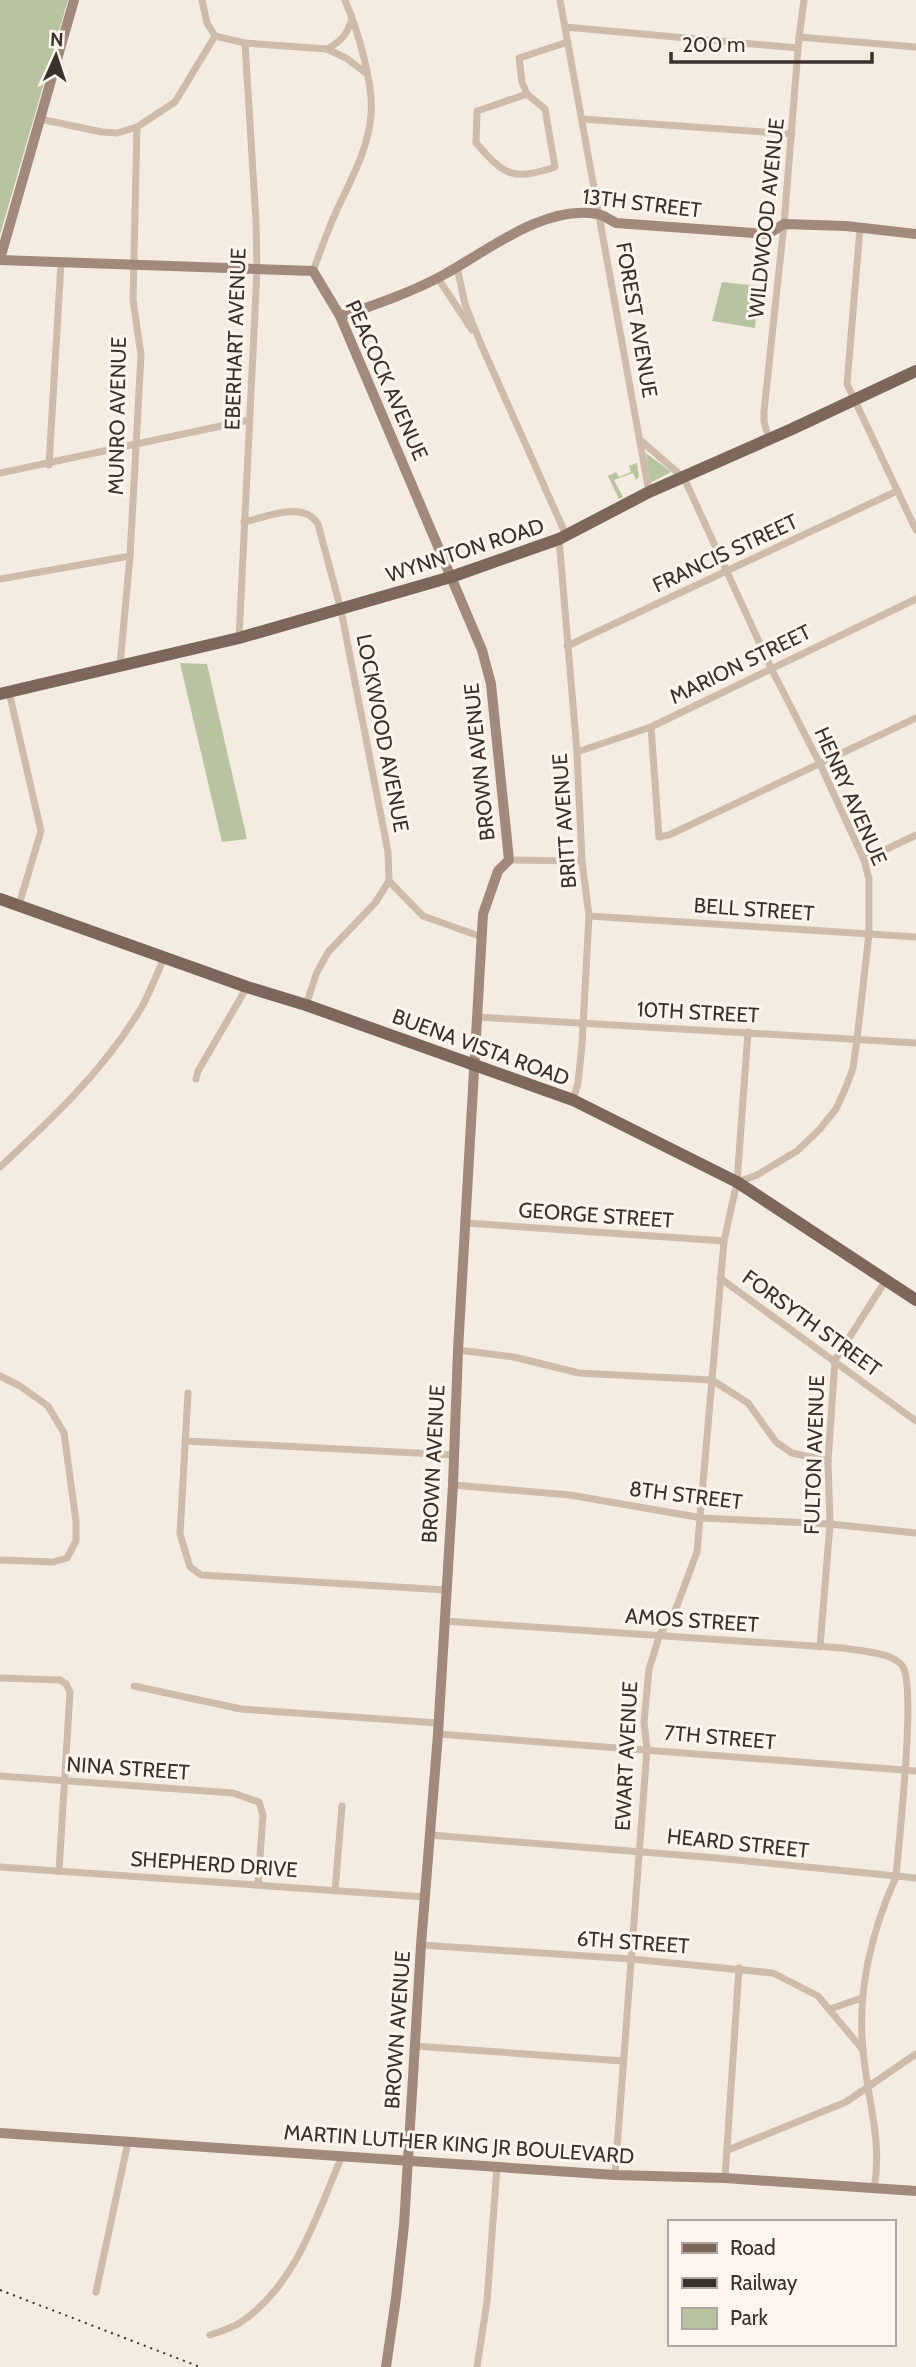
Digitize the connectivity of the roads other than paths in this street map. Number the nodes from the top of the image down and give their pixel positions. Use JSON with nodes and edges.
{"nodes":[{"id":1,"x":74,"y":0,"type":"edge"},
{"id":2,"x":202,"y":0,"type":"edge"},
{"id":3,"x":345,"y":0,"type":"edge"},
{"id":4,"x":560,"y":0,"type":"edge"},
{"id":5,"x":804,"y":0,"type":"edge"},
{"id":6,"x":353,"y":18,"type":"junction"},
{"id":7,"x":565,"y":27,"type":"junction"},
{"id":8,"x":215,"y":36,"type":"junction"},
{"id":9,"x":799,"y":37,"type":"junction"},
{"id":10,"x":568,"y":42,"type":"junction"},
{"id":11,"x":245,"y":43,"type":"junction"},
{"id":12,"x":916,"y":47,"type":"edge"},
{"id":13,"x":327,"y":48,"type":"junction"},
{"id":14,"x":798,"y":48,"type":"junction"},
{"id":15,"x":366,"y":73,"type":"junction"},
{"id":16,"x":527,"y":94,"type":"junction"},
{"id":17,"x":40,"y":119,"type":"junction"},
{"id":18,"x":582,"y":119,"type":"junction"},
{"id":19,"x":137,"y":127,"type":"junction"},
{"id":20,"x":792,"y":134,"type":"junction"},
{"id":21,"x":600,"y":214,"type":"junction"},
{"id":22,"x":784,"y":224,"type":"junction"},
{"id":23,"x":860,"y":228,"type":"junction"},
{"id":24,"x":916,"y":234,"type":"edge"},
{"id":25,"x":0,"y":259,"type":"edge"},
{"id":26,"x":61,"y":263,"type":"junction"},
{"id":27,"x":133,"y":265,"type":"junction"},
{"id":28,"x":457,"y":267,"type":"junction"},
{"id":29,"x":257,"y":270,"type":"junction"},
{"id":30,"x":313,"y":271,"type":"junction"},
{"id":31,"x":438,"y":278,"type":"junction"},
{"id":32,"x":340,"y":316,"type":"junction"},
{"id":33,"x":480,"y":342,"type":"junction"},
{"id":34,"x":916,"y":370,"type":"edge"},
{"id":35,"x":854,"y":400,"type":"junction"},
{"id":36,"x":249,"y":420,"type":"junction"},
{"id":37,"x":769,"y":439,"type":"junction"},
{"id":38,"x":640,"y":440,"type":"junction"},
{"id":39,"x":136,"y":446,"type":"junction"},
{"id":40,"x":50,"y":465,"type":"junction"},
{"id":41,"x":0,"y":473,"type":"edge"},
{"id":42,"x":684,"y":478,"type":"junction"},
{"id":43,"x":897,"y":491,"type":"junction"},
{"id":44,"x":649,"y":492,"type":"junction"},
{"id":45,"x":244,"y":522,"type":"junction"},
{"id":46,"x":916,"y":530,"type":"edge"},
{"id":47,"x":563,"y":537,"type":"junction"},
{"id":48,"x":130,"y":556,"type":"junction"},
{"id":49,"x":726,"y":572,"type":"junction"},
{"id":50,"x":451,"y":577,"type":"junction"},
{"id":51,"x":0,"y":579,"type":"edge"},
{"id":52,"x":916,"y":599,"type":"edge"},
{"id":53,"x":341,"y":610,"type":"junction"},
{"id":54,"x":239,"y":638,"type":"junction"},
{"id":55,"x":568,"y":646,"type":"junction"},
{"id":56,"x":120,"y":664,"type":"junction"},
{"id":57,"x":771,"y":668,"type":"junction"},
{"id":58,"x":4,"y":693,"type":"edge"},
{"id":59,"x":916,"y":718,"type":"edge"},
{"id":60,"x":651,"y":727,"type":"junction"},
{"id":61,"x":577,"y":752,"type":"junction"},
{"id":62,"x":820,"y":764,"type":"junction"},
{"id":63,"x":916,"y":835,"type":"edge"},
{"id":64,"x":509,"y":860,"type":"junction"},
{"id":65,"x":864,"y":860,"type":"junction"},
{"id":66,"x":582,"y":861,"type":"junction"},
{"id":67,"x":388,"y":881,"type":"junction"},
{"id":68,"x":0,"y":899,"type":"edge"},
{"id":69,"x":19,"y":905,"type":"junction"},
{"id":70,"x":589,"y":916,"type":"junction"},
{"id":71,"x":869,"y":934,"type":"junction"},
{"id":72,"x":482,"y":937,"type":"junction"},
{"id":73,"x":916,"y":937,"type":"edge"},
{"id":74,"x":165,"y":956,"type":"junction"},
{"id":75,"x":247,"y":986,"type":"junction"},
{"id":76,"x":306,"y":1005,"type":"junction"},
{"id":77,"x":478,"y":1017,"type":"junction"},
{"id":78,"x":583,"y":1023,"type":"junction"},
{"id":79,"x":748,"y":1032,"type":"junction"},
{"id":80,"x":857,"y":1039,"type":"junction"},
{"id":81,"x":916,"y":1043,"type":"edge"},
{"id":82,"x":475,"y":1066,"type":"junction"},
{"id":83,"x":196,"y":1079,"type":"dead end"},
{"id":84,"x":573,"y":1100,"type":"junction"},
{"id":85,"x":0,"y":1167,"type":"edge"},
{"id":86,"x":737,"y":1182,"type":"junction"},
{"id":87,"x":466,"y":1223,"type":"junction"},
{"id":88,"x":724,"y":1241,"type":"junction"},
{"id":89,"x":720,"y":1278,"type":"junction"},
{"id":90,"x":887,"y":1280,"type":"junction"},
{"id":91,"x":916,"y":1300,"type":"edge"},
{"id":92,"x":458,"y":1350,"type":"junction"},
{"id":93,"x":835,"y":1360,"type":"junction"},
{"id":94,"x":0,"y":1376,"type":"edge"},
{"id":95,"x":712,"y":1380,"type":"junction"},
{"id":96,"x":188,"y":1392,"type":"dead end"},
{"id":97,"x":916,"y":1421,"type":"edge"},
{"id":98,"x":185,"y":1441,"type":"junction"},
{"id":99,"x":454,"y":1455,"type":"junction"},
{"id":100,"x":828,"y":1461,"type":"junction"},
{"id":101,"x":453,"y":1485,"type":"junction"},
{"id":102,"x":702,"y":1518,"type":"junction"},
{"id":103,"x":830,"y":1524,"type":"junction"},
{"id":104,"x":916,"y":1533,"type":"edge"},
{"id":105,"x":0,"y":1560,"type":"edge"},
{"id":106,"x":446,"y":1591,"type":"junction"},
{"id":107,"x":445,"y":1621,"type":"junction"},
{"id":108,"x":660,"y":1634,"type":"junction"},
{"id":109,"x":820,"y":1647,"type":"junction"},
{"id":110,"x":0,"y":1678,"type":"edge"},
{"id":111,"x":134,"y":1686,"type":"dead end"},
{"id":112,"x":438,"y":1729,"type":"junction"},
{"id":113,"x":647,"y":1749,"type":"junction"},
{"id":114,"x":905,"y":1769,"type":"junction"},
{"id":115,"x":916,"y":1771,"type":"edge"},
{"id":116,"x":0,"y":1776,"type":"edge"},
{"id":117,"x":63,"y":1780,"type":"junction"},
{"id":118,"x":342,"y":1806,"type":"dead end"},
{"id":119,"x":430,"y":1835,"type":"junction"},
{"id":120,"x":639,"y":1851,"type":"junction"},
{"id":121,"x":0,"y":1867,"type":"edge"},
{"id":122,"x":59,"y":1871,"type":"junction"},
{"id":123,"x":896,"y":1877,"type":"junction"},
{"id":124,"x":916,"y":1878,"type":"edge"},
{"id":125,"x":258,"y":1885,"type":"junction"},
{"id":126,"x":335,"y":1891,"type":"junction"},
{"id":127,"x":425,"y":1897,"type":"junction"},
{"id":128,"x":421,"y":1945,"type":"junction"},
{"id":129,"x":631,"y":1959,"type":"junction"},
{"id":130,"x":739,"y":1968,"type":"junction"},
{"id":131,"x":862,"y":1998,"type":"junction"},
{"id":132,"x":830,"y":2009,"type":"junction"},
{"id":133,"x":415,"y":2046,"type":"junction"},
{"id":134,"x":863,"y":2050,"type":"junction"},
{"id":135,"x":916,"y":2054,"type":"edge"},
{"id":136,"x":623,"y":2061,"type":"junction"},
{"id":137,"x":869,"y":2087,"type":"junction"},
{"id":138,"x":0,"y":2133,"type":"edge"},
{"id":139,"x":128,"y":2142,"type":"junction"},
{"id":140,"x":728,"y":2150,"type":"junction"},
{"id":141,"x":342,"y":2156,"type":"junction"},
{"id":142,"x":408,"y":2162,"type":"junction"},
{"id":143,"x":497,"y":2167,"type":"junction"},
{"id":144,"x":615,"y":2175,"type":"junction"},
{"id":145,"x":725,"y":2178,"type":"junction"},
{"id":146,"x":874,"y":2189,"type":"junction"},
{"id":147,"x":916,"y":2191,"type":"edge"},
{"id":148,"x":96,"y":2292,"type":"dead end"},
{"id":149,"x":210,"y":2335,"type":"dead end"},
{"id":150,"x":386,"y":2367,"type":"edge"},
{"id":151,"x":477,"y":2367,"type":"edge"}],
"edges":[{"from":1,"to":17,"type":"street"},
{"from":2,"to":8,"type":"street"},
{"from":3,"to":6,"type":"street"},
{"from":4,"to":7,"type":"street","name":"FOREST AVENUE"},
{"from":5,"to":9,"type":"street","name":"WILDWOOD AVENUE"},
{"from":6,"to":13,"type":"street"},
{"from":6,"to":15,"type":"street"},
{"from":7,"to":10,"type":"street","name":"FOREST AVENUE"},
{"from":7,"to":14,"type":"street"},
{"from":8,"to":11,"type":"street"},
{"from":8,"to":19,"type":"street"},
{"from":9,"to":12,"type":"street"},
{"from":9,"to":14,"type":"street","name":"WILDWOOD AVENUE"},
{"from":10,"to":16,"type":"street"},
{"from":10,"to":18,"type":"street","name":"FOREST AVENUE"},
{"from":11,"to":13,"type":"street"},
{"from":11,"to":29,"type":"street","name":"EBERHART AVENUE"},
{"from":13,"to":15,"type":"street"},
{"from":14,"to":20,"type":"street","name":"WILDWOOD AVENUE"},
{"from":15,"to":30,"type":"street"},
{"from":16,"to":16,"type":"street"},
{"from":17,"to":19,"type":"street"},
{"from":17,"to":25,"type":"street"},
{"from":18,"to":20,"type":"street"},
{"from":18,"to":21,"type":"street","name":"FOREST AVENUE"},
{"from":19,"to":27,"type":"street","name":"MUNRO AVENUE"},
{"from":20,"to":22,"type":"street","name":"WILDWOOD AVENUE"},
{"from":21,"to":22,"type":"street","name":"13TH STREET"},
{"from":21,"to":28,"type":"street","name":"13TH STREET"},
{"from":21,"to":38,"type":"street","name":"FOREST AVENUE"},
{"from":22,"to":23,"type":"street","name":"13TH STREET"},
{"from":22,"to":37,"type":"street","name":"WILDWOOD AVENUE"},
{"from":23,"to":24,"type":"street","name":"13TH STREET"},
{"from":23,"to":35,"type":"street"},
{"from":25,"to":26,"type":"street"},
{"from":26,"to":27,"type":"street"},
{"from":26,"to":40,"type":"street"},
{"from":27,"to":29,"type":"street"},
{"from":27,"to":39,"type":"street","name":"MUNRO AVENUE"},
{"from":28,"to":31,"type":"street","name":"13TH STREET"},
{"from":28,"to":33,"type":"street"},
{"from":29,"to":30,"type":"street"},
{"from":29,"to":36,"type":"street","name":"EBERHART AVENUE"},
{"from":30,"to":32,"type":"street","name":"PEACOCK AVENUE"},
{"from":31,"to":32,"type":"street","name":"13TH STREET"},
{"from":31,"to":33,"type":"street"},
{"from":32,"to":50,"type":"street","name":"PEACOCK AVENUE"},
{"from":33,"to":47,"type":"street","name":"BRITT AVENUE"},
{"from":34,"to":35,"type":"main road","name":"WYNNTON ROAD"},
{"from":35,"to":37,"type":"main road","name":"WYNNTON ROAD"},
{"from":35,"to":43,"type":"street"},
{"from":36,"to":39,"type":"street"},
{"from":36,"to":45,"type":"street","name":"EBERHART AVENUE"},
{"from":37,"to":42,"type":"main road","name":"WYNNTON ROAD"},
{"from":38,"to":42,"type":"street"},
{"from":38,"to":44,"type":"street","name":"FOREST AVENUE"},
{"from":39,"to":40,"type":"street"},
{"from":39,"to":48,"type":"street","name":"MUNRO AVENUE"},
{"from":40,"to":41,"type":"street"},
{"from":42,"to":44,"type":"main road","name":"WYNNTON ROAD"},
{"from":42,"to":49,"type":"street","name":"HENRY AVENUE"},
{"from":43,"to":46,"type":"street"},
{"from":43,"to":49,"type":"street","name":"FRANCIS STREET"},
{"from":44,"to":47,"type":"main road","name":"WYNNTON ROAD"},
{"from":45,"to":53,"type":"street","name":"LOCKWOOD AVENUE"},
{"from":45,"to":54,"type":"street","name":"EBERHART AVENUE"},
{"from":47,"to":50,"type":"main road","name":"WYNNTON ROAD"},
{"from":47,"to":55,"type":"street","name":"BRITT AVENUE"},
{"from":48,"to":51,"type":"street"},
{"from":48,"to":56,"type":"street","name":"MUNRO AVENUE"},
{"from":49,"to":55,"type":"street","name":"FRANCIS STREET"},
{"from":49,"to":57,"type":"street","name":"HENRY AVENUE"},
{"from":50,"to":53,"type":"main road","name":"WYNNTON ROAD"},
{"from":50,"to":64,"type":"street","name":"BROWN AVENUE"},
{"from":52,"to":57,"type":"street","name":"MARION STREET"},
{"from":53,"to":54,"type":"main road","name":"WYNNTON ROAD"},
{"from":53,"to":67,"type":"street","name":"LOCKWOOD AVENUE"},
{"from":54,"to":56,"type":"main road","name":"WYNNTON ROAD"},
{"from":55,"to":61,"type":"street","name":"BRITT AVENUE"},
{"from":56,"to":58,"type":"main road","name":"WYNNTON ROAD"},
{"from":57,"to":60,"type":"street","name":"MARION STREET"},
{"from":57,"to":62,"type":"street","name":"HENRY AVENUE"},
{"from":58,"to":69,"type":"street"},
{"from":59,"to":62,"type":"street"},
{"from":60,"to":61,"type":"street","name":"MARION STREET"},
{"from":60,"to":62,"type":"street"},
{"from":61,"to":66,"type":"street","name":"BRITT AVENUE"},
{"from":62,"to":65,"type":"street","name":"HENRY AVENUE"},
{"from":63,"to":65,"type":"street"},
{"from":64,"to":66,"type":"street"},
{"from":64,"to":72,"type":"street","name":"BROWN AVENUE"},
{"from":65,"to":71,"type":"street","name":"HENRY AVENUE"},
{"from":66,"to":70,"type":"street","name":"BRITT AVENUE"},
{"from":67,"to":72,"type":"street"},
{"from":67,"to":76,"type":"street"},
{"from":68,"to":69,"type":"main road","name":"BUENA VISTA ROAD"},
{"from":69,"to":74,"type":"main road","name":"BUENA VISTA ROAD"},
{"from":70,"to":71,"type":"street","name":"BELL STREET"},
{"from":70,"to":78,"type":"street","name":"BRITT AVENUE"},
{"from":71,"to":73,"type":"street","name":"BELL STREET"},
{"from":71,"to":80,"type":"street","name":"HENRY AVENUE"},
{"from":72,"to":77,"type":"street","name":"BROWN AVENUE"},
{"from":74,"to":75,"type":"main road","name":"BUENA VISTA ROAD"},
{"from":74,"to":85,"type":"street"},
{"from":75,"to":76,"type":"main road","name":"BUENA VISTA ROAD"},
{"from":75,"to":83,"type":"street"},
{"from":76,"to":82,"type":"main road","name":"BUENA VISTA ROAD"},
{"from":77,"to":78,"type":"street","name":"10TH STREET"},
{"from":77,"to":82,"type":"street","name":"BROWN AVENUE"},
{"from":78,"to":79,"type":"street","name":"10TH STREET"},
{"from":78,"to":84,"type":"street","name":"BRITT AVENUE"},
{"from":79,"to":80,"type":"street","name":"10TH STREET"},
{"from":79,"to":86,"type":"street","name":"EWART AVENUE"},
{"from":80,"to":81,"type":"street","name":"10TH STREET"},
{"from":80,"to":86,"type":"street","name":"HENRY AVENUE"},
{"from":82,"to":84,"type":"main road","name":"BUENA VISTA ROAD"},
{"from":82,"to":87,"type":"street","name":"BROWN AVENUE"},
{"from":84,"to":86,"type":"main road","name":"BUENA VISTA ROAD"},
{"from":86,"to":88,"type":"street","name":"EWART AVENUE"},
{"from":86,"to":90,"type":"main road","name":"BUENA VISTA ROAD"},
{"from":87,"to":88,"type":"street","name":"GEORGE STREET"},
{"from":87,"to":92,"type":"street","name":"BROWN AVENUE"},
{"from":88,"to":89,"type":"street","name":"EWART AVENUE"},
{"from":89,"to":93,"type":"street","name":"FORSYTH STREET"},
{"from":89,"to":95,"type":"street","name":"EWART AVENUE"},
{"from":90,"to":91,"type":"main road","name":"BUENA VISTA ROAD"},
{"from":90,"to":93,"type":"street","name":"FULTON AVENUE"},
{"from":92,"to":95,"type":"street"},
{"from":92,"to":99,"type":"street","name":"BROWN AVENUE"},
{"from":93,"to":97,"type":"street","name":"FORSYTH STREET"},
{"from":93,"to":100,"type":"street","name":"FULTON AVENUE"},
{"from":94,"to":105,"type":"street"},
{"from":95,"to":100,"type":"street"},
{"from":95,"to":102,"type":"street","name":"EWART AVENUE"},
{"from":96,"to":98,"type":"street"},
{"from":98,"to":99,"type":"street"},
{"from":98,"to":106,"type":"street"},
{"from":99,"to":101,"type":"street","name":"BROWN AVENUE"},
{"from":100,"to":103,"type":"street","name":"FULTON AVENUE"},
{"from":101,"to":102,"type":"street","name":"8TH STREET"},
{"from":101,"to":106,"type":"street","name":"BROWN AVENUE"},
{"from":102,"to":103,"type":"street","name":"8TH STREET"},
{"from":102,"to":108,"type":"street","name":"EWART AVENUE"},
{"from":103,"to":104,"type":"street","name":"8TH STREET"},
{"from":103,"to":109,"type":"street","name":"FULTON AVENUE"},
{"from":106,"to":107,"type":"street","name":"BROWN AVENUE"},
{"from":107,"to":108,"type":"street","name":"AMOS STREET"},
{"from":107,"to":112,"type":"street","name":"BROWN AVENUE"},
{"from":108,"to":109,"type":"street","name":"AMOS STREET"},
{"from":108,"to":113,"type":"street","name":"EWART AVENUE"},
{"from":109,"to":114,"type":"street","name":"AMOS STREET"},
{"from":110,"to":117,"type":"street"},
{"from":111,"to":112,"type":"street","name":"7TH STREET"},
{"from":112,"to":113,"type":"street","name":"7TH STREET"},
{"from":112,"to":119,"type":"street","name":"BROWN AVENUE"},
{"from":113,"to":114,"type":"street","name":"7TH STREET"},
{"from":113,"to":120,"type":"street","name":"EWART AVENUE"},
{"from":114,"to":115,"type":"street","name":"7TH STREET"},
{"from":114,"to":123,"type":"street","name":"AMOS STREET"},
{"from":116,"to":117,"type":"street","name":"NINA STREET"},
{"from":117,"to":122,"type":"street"},
{"from":117,"to":125,"type":"street","name":"NINA STREET"},
{"from":118,"to":126,"type":"street"},
{"from":119,"to":120,"type":"street","name":"HEARD STREET"},
{"from":119,"to":127,"type":"street","name":"BROWN AVENUE"},
{"from":120,"to":123,"type":"street","name":"HEARD STREET"},
{"from":120,"to":129,"type":"street","name":"EWART AVENUE"},
{"from":121,"to":122,"type":"street","name":"SHEPHERD DRIVE"},
{"from":122,"to":125,"type":"street","name":"SHEPHERD DRIVE"},
{"from":123,"to":124,"type":"street","name":"HEARD STREET"},
{"from":123,"to":131,"type":"street","name":"AMOS STREET"},
{"from":125,"to":126,"type":"street","name":"SHEPHERD DRIVE"},
{"from":126,"to":127,"type":"street","name":"SHEPHERD DRIVE"},
{"from":127,"to":128,"type":"street","name":"BROWN AVENUE"},
{"from":128,"to":129,"type":"street","name":"6TH STREET"},
{"from":128,"to":133,"type":"street","name":"BROWN AVENUE"},
{"from":129,"to":130,"type":"street","name":"6TH STREET"},
{"from":129,"to":136,"type":"street","name":"EWART AVENUE"},
{"from":130,"to":132,"type":"street","name":"6TH STREET"},
{"from":130,"to":140,"type":"street"},
{"from":131,"to":132,"type":"street"},
{"from":131,"to":134,"type":"street","name":"AMOS STREET"},
{"from":132,"to":134,"type":"street","name":"6TH STREET"},
{"from":133,"to":136,"type":"street"},
{"from":133,"to":142,"type":"street","name":"BROWN AVENUE"},
{"from":134,"to":137,"type":"street","name":"AMOS STREET"},
{"from":135,"to":137,"type":"street"},
{"from":136,"to":144,"type":"street","name":"EWART AVENUE"},
{"from":137,"to":140,"type":"street"},
{"from":137,"to":146,"type":"street","name":"AMOS STREET"},
{"from":138,"to":139,"type":"street","name":"MARTIN LUTHER KING JR BOULEVARD"},
{"from":139,"to":141,"type":"street","name":"MARTIN LUTHER KING JR BOULEVARD"},
{"from":139,"to":148,"type":"street"},
{"from":140,"to":145,"type":"street"},
{"from":141,"to":142,"type":"street","name":"MARTIN LUTHER KING JR BOULEVARD"},
{"from":141,"to":149,"type":"street"},
{"from":142,"to":143,"type":"street","name":"MARTIN LUTHER KING JR BOULEVARD"},
{"from":142,"to":150,"type":"street","name":"BROWN AVENUE"},
{"from":143,"to":144,"type":"street","name":"MARTIN LUTHER KING JR BOULEVARD"},
{"from":143,"to":151,"type":"street"},
{"from":144,"to":145,"type":"street","name":"MARTIN LUTHER KING JR BOULEVARD"},
{"from":145,"to":146,"type":"street","name":"MARTIN LUTHER KING JR BOULEVARD"},
{"from":146,"to":147,"type":"street","name":"MARTIN LUTHER KING JR BOULEVARD"}]}
